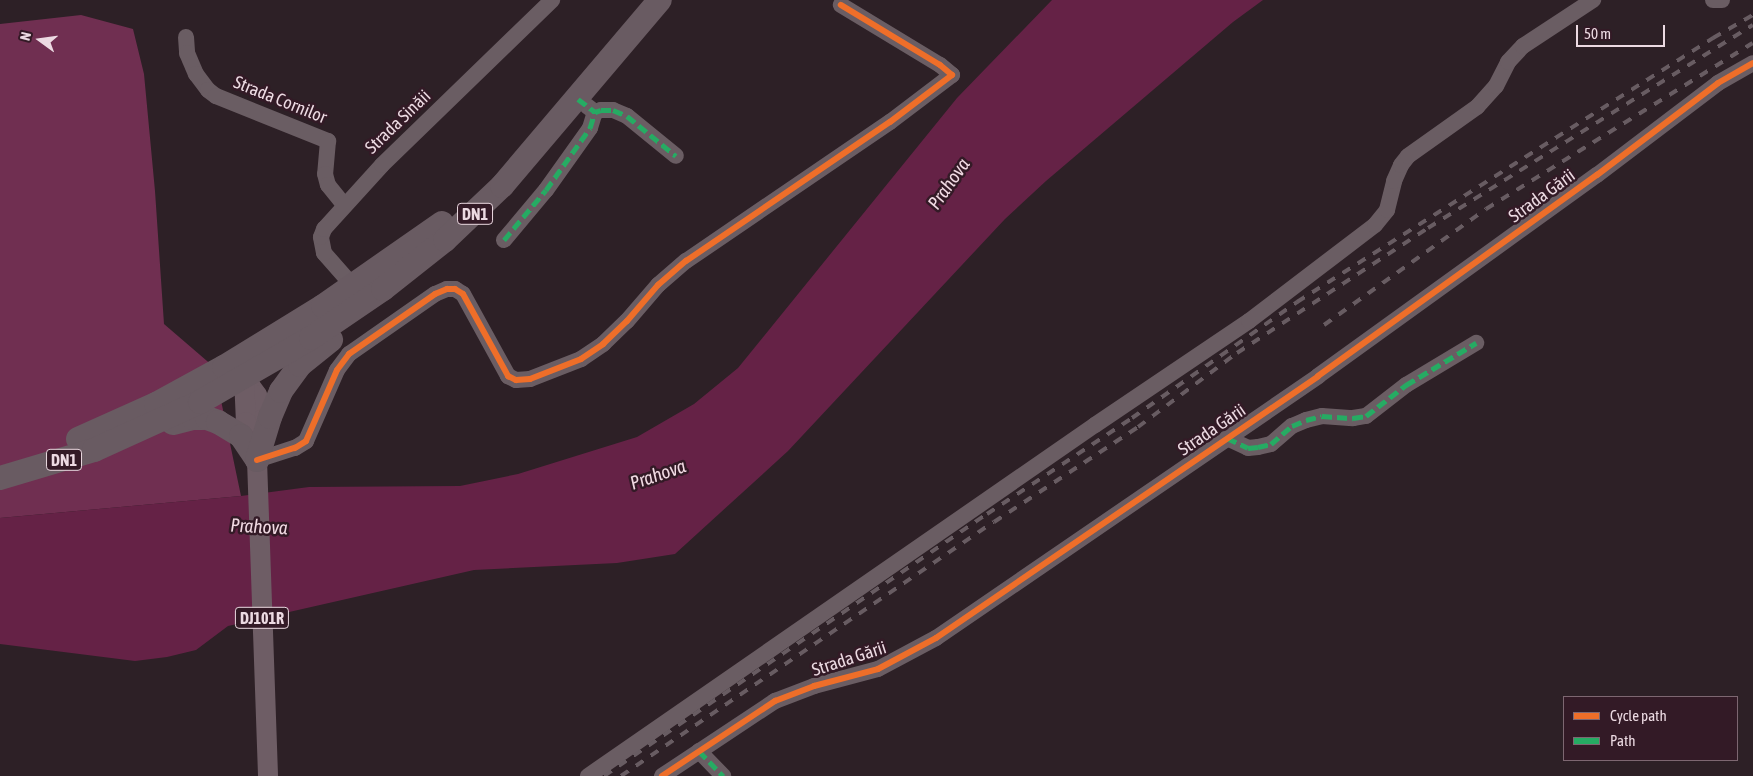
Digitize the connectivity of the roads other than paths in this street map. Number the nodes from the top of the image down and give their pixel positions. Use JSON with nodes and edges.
{"nodes":[{"id":1,"x":552,"y":0,"type":"edge"},
{"id":2,"x":641,"y":0,"type":"edge"},
{"id":3,"x":660,"y":0,"type":"edge"},
{"id":4,"x":1594,"y":0,"type":"edge"},
{"id":5,"x":1713,"y":0,"type":"edge"},
{"id":6,"x":1722,"y":0,"type":"edge"},
{"id":7,"x":841,"y":5,"type":"dead end"},
{"id":8,"x":186,"y":36,"type":"dead end"},
{"id":9,"x":1753,"y":63,"type":"edge"},
{"id":10,"x":586,"y":106,"type":"junction"},
{"id":11,"x":676,"y":156,"type":"dead end"},
{"id":12,"x":344,"y":205,"type":"junction"},
{"id":13,"x":445,"y":240,"type":"junction"},
{"id":14,"x":504,"y":240,"type":"dead end"},
{"id":15,"x":353,"y":286,"type":"junction"},
{"id":16,"x":1476,"y":343,"type":"dead end"},
{"id":17,"x":240,"y":369,"type":"junction"},
{"id":18,"x":127,"y":437,"type":"junction"},
{"id":19,"x":1227,"y":438,"type":"junction"},
{"id":20,"x":257,"y":460,"type":"junction"},
{"id":21,"x":0,"y":462,"type":"edge"},
{"id":22,"x":0,"y":478,"type":"edge"},
{"id":23,"x":699,"y":751,"type":"junction"},
{"id":24,"x":268,"y":776,"type":"edge"},
{"id":25,"x":588,"y":776,"type":"edge"},
{"id":26,"x":662,"y":776,"type":"edge"},
{"id":27,"x":723,"y":776,"type":"edge"}],
"edges":[{"from":1,"to":12,"type":"street","name":"Strada Sinăii"},
{"from":2,"to":15,"type":"highway","number":"DN1"},
{"from":3,"to":10,"type":"highway","number":"DN1"},
{"from":4,"to":25,"type":"street"},
{"from":5,"to":6,"type":"street"},
{"from":7,"to":20,"type":"street"},
{"from":8,"to":12,"type":"street","name":"Strada Cornilor"},
{"from":9,"to":19,"type":"street","name":"Strada Gării"},
{"from":10,"to":11,"type":"street"},
{"from":10,"to":13,"type":"highway","number":"DN1"},
{"from":10,"to":14,"type":"street"},
{"from":12,"to":15,"type":"street","name":"Strada Sinăii"},
{"from":13,"to":17,"type":"highway","number":"DN1"},
{"from":13,"to":20,"type":"highway"},
{"from":15,"to":17,"type":"highway","number":"DN1"},
{"from":16,"to":19,"type":"street"},
{"from":17,"to":18,"type":"highway","number":"DN1"},
{"from":17,"to":20,"type":"main road","number":"DJ101R"},
{"from":17,"to":21,"type":"highway","number":"DN1"},
{"from":18,"to":20,"type":"highway"},
{"from":18,"to":22,"type":"highway","number":"DN1"},
{"from":19,"to":23,"type":"street","name":"Strada Gării"},
{"from":20,"to":24,"type":"main road","number":"DJ101R"},
{"from":23,"to":26,"type":"street","name":"Strada Gării"},
{"from":23,"to":27,"type":"street"}]}
